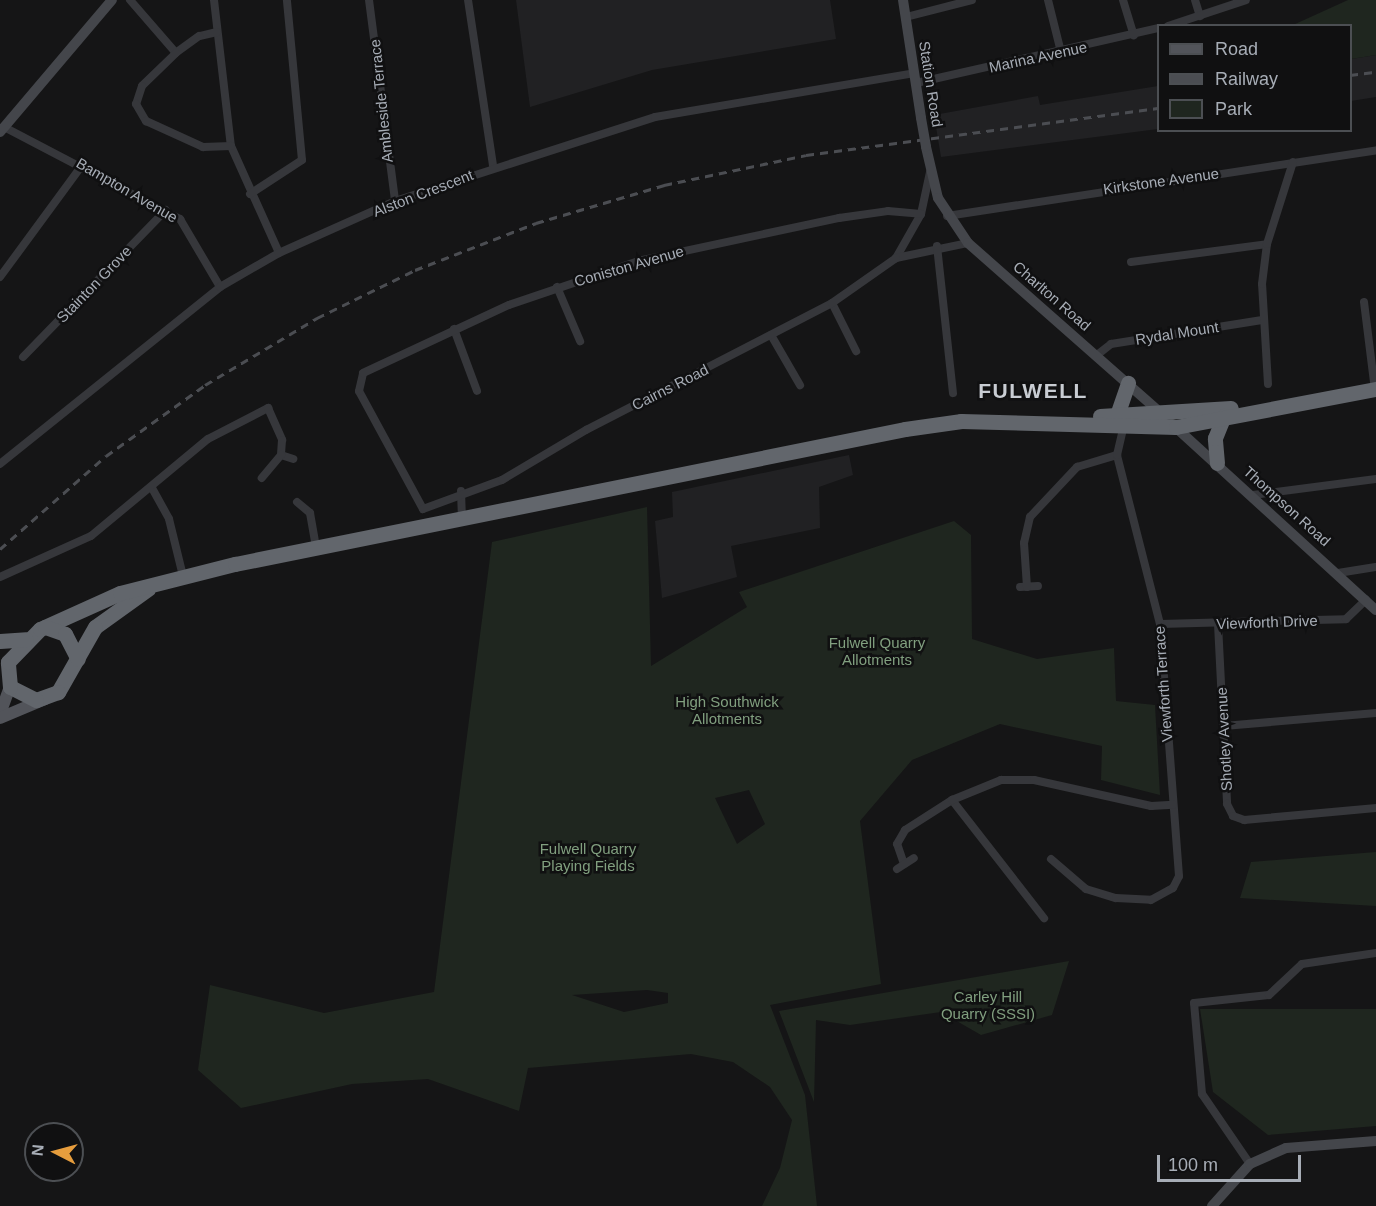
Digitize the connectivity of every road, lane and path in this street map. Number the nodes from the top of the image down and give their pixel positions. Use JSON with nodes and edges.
{"nodes":[{"id":1,"x":112,"y":0,"type":"edge"},
{"id":2,"x":130,"y":0,"type":"edge"},
{"id":3,"x":214,"y":0,"type":"edge"},
{"id":4,"x":287,"y":0,"type":"edge"},
{"id":5,"x":369,"y":0,"type":"edge"},
{"id":6,"x":468,"y":0,"type":"edge"},
{"id":7,"x":903,"y":0,"type":"edge"},
{"id":8,"x":972,"y":0,"type":"edge"},
{"id":9,"x":1048,"y":0,"type":"edge"},
{"id":10,"x":1123,"y":0,"type":"edge"},
{"id":11,"x":1195,"y":0,"type":"edge"},
{"id":12,"x":1246,"y":0,"type":"edge"},
{"id":13,"x":1200,"y":16,"type":"junction"},
{"id":14,"x":906,"y":17,"type":"junction"},
{"id":15,"x":1174,"y":24,"type":"edge"},
{"id":16,"x":1157,"y":28,"type":"edge"},
{"id":17,"x":217,"y":32,"type":"junction"},
{"id":18,"x":1134,"y":35,"type":"junction"},
{"id":19,"x":1061,"y":52,"type":"junction"},
{"id":20,"x":176,"y":53,"type":"junction"},
{"id":21,"x":915,"y":78,"type":"junction"},
{"id":22,"x":2,"y":130,"type":"edge"},
{"id":23,"x":231,"y":146,"type":"junction"},
{"id":24,"x":1376,"y":150,"type":"edge"},
{"id":25,"x":1293,"y":162,"type":"junction"},
{"id":26,"x":83,"y":164,"type":"junction"},
{"id":27,"x":494,"y":166,"type":"junction"},
{"id":28,"x":930,"y":172,"type":"junction"},
{"id":29,"x":250,"y":194,"type":"junction"},
{"id":30,"x":395,"y":201,"type":"junction"},
{"id":31,"x":166,"y":210,"type":"junction"},
{"id":32,"x":921,"y":214,"type":"junction"},
{"id":33,"x":947,"y":216,"type":"junction"},
{"id":34,"x":968,"y":243,"type":"junction"},
{"id":35,"x":1268,"y":244,"type":"junction"},
{"id":36,"x":937,"y":246,"type":"junction"},
{"id":37,"x":279,"y":253,"type":"junction"},
{"id":38,"x":896,"y":258,"type":"junction"},
{"id":39,"x":1131,"y":262,"type":"dead end"},
{"id":40,"x":0,"y":277,"type":"edge"},
{"id":41,"x":220,"y":287,"type":"junction"},
{"id":42,"x":557,"y":287,"type":"junction"},
{"id":43,"x":1364,"y":302,"type":"dead end"},
{"id":44,"x":832,"y":303,"type":"junction"},
{"id":45,"x":1262,"y":320,"type":"junction"},
{"id":46,"x":454,"y":329,"type":"junction"},
{"id":47,"x":771,"y":335,"type":"junction"},
{"id":48,"x":580,"y":341,"type":"dead end"},
{"id":49,"x":856,"y":351,"type":"dead end"},
{"id":50,"x":1097,"y":355,"type":"junction"},
{"id":51,"x":23,"y":357,"type":"dead end"},
{"id":52,"x":1128,"y":384,"type":"junction"},
{"id":53,"x":1268,"y":384,"type":"dead end"},
{"id":54,"x":800,"y":385,"type":"dead end"},
{"id":55,"x":1376,"y":389,"type":"edge"},
{"id":56,"x":477,"y":392,"type":"dead end"},
{"id":57,"x":953,"y":393,"type":"dead end"},
{"id":58,"x":1264,"y":407,"type":"junction"},
{"id":59,"x":1158,"y":411,"type":"junction"},
{"id":60,"x":1224,"y":416,"type":"junction"},
{"id":61,"x":1120,"y":420,"type":"junction"},
{"id":62,"x":1176,"y":427,"type":"junction"},
{"id":63,"x":281,"y":455,"type":"junction"},
{"id":64,"x":1117,"y":455,"type":"junction"},
{"id":65,"x":293,"y":459,"type":"dead end"},
{"id":66,"x":1216,"y":463,"type":"junction"},
{"id":67,"x":0,"y":464,"type":"edge"},
{"id":68,"x":262,"y":477,"type":"dead end"},
{"id":69,"x":1376,"y":479,"type":"edge"},
{"id":70,"x":153,"y":488,"type":"junction"},
{"id":71,"x":461,"y":491,"type":"junction"},
{"id":72,"x":1253,"y":495,"type":"junction"},
{"id":73,"x":297,"y":502,"type":"dead end"},
{"id":74,"x":423,"y":509,"type":"junction"},
{"id":75,"x":321,"y":510,"type":"dead end"},
{"id":76,"x":310,"y":513,"type":"junction"},
{"id":77,"x":462,"y":517,"type":"junction"},
{"id":78,"x":419,"y":527,"type":"junction"},
{"id":79,"x":316,"y":548,"type":"junction"},
{"id":80,"x":1376,"y":567,"type":"edge"},
{"id":81,"x":1338,"y":573,"type":"junction"},
{"id":82,"x":183,"y":576,"type":"junction"},
{"id":83,"x":0,"y":578,"type":"edge"},
{"id":84,"x":1038,"y":586,"type":"dead end"},
{"id":85,"x":148,"y":589,"type":"junction"},
{"id":86,"x":1366,"y":600,"type":"junction"},
{"id":87,"x":1376,"y":610,"type":"edge"},
{"id":88,"x":1160,"y":624,"type":"junction"},
{"id":89,"x":1218,"y":624,"type":"junction"},
{"id":90,"x":45,"y":627,"type":"junction"},
{"id":91,"x":26,"y":639,"type":"junction"},
{"id":92,"x":0,"y":641,"type":"edge"},
{"id":93,"x":78,"y":659,"type":"junction"},
{"id":94,"x":3,"y":668,"type":"edge"},
{"id":95,"x":10,"y":687,"type":"junction"},
{"id":96,"x":45,"y":699,"type":"junction"},
{"id":97,"x":1376,"y":713,"type":"edge"},
{"id":98,"x":0,"y":716,"type":"edge"},
{"id":99,"x":1224,"y":726,"type":"junction"},
{"id":100,"x":952,"y":800,"type":"junction"},
{"id":101,"x":1173,"y":805,"type":"junction"},
{"id":102,"x":1376,"y":808,"type":"edge"},
{"id":103,"x":914,"y":858,"type":"dead end"},
{"id":104,"x":1051,"y":858,"type":"dead end"},
{"id":105,"x":1044,"y":918,"type":"dead end"},
{"id":106,"x":1376,"y":953,"type":"edge"},
{"id":107,"x":1376,"y":1141,"type":"edge"},
{"id":108,"x":1250,"y":1164,"type":"junction"},
{"id":109,"x":1212,"y":1206,"type":"edge"}],
"edges":[{"from":1,"to":22,"type":"main road"},
{"from":2,"to":20,"type":"street"},
{"from":3,"to":17,"type":"street"},
{"from":4,"to":29,"type":"street"},
{"from":5,"to":30,"type":"street","name":"Ambleside Terrace"},
{"from":6,"to":27,"type":"street"},
{"from":7,"to":14,"type":"main road","name":"Station Road"},
{"from":8,"to":14,"type":"street"},
{"from":9,"to":19,"type":"street"},
{"from":10,"to":18,"type":"street"},
{"from":11,"to":13,"type":"street"},
{"from":12,"to":13,"type":"street"},
{"from":13,"to":15,"type":"street"},
{"from":14,"to":21,"type":"main road","name":"Station Road"},
{"from":16,"to":18,"type":"street","name":"Marina Avenue"},
{"from":17,"to":20,"type":"street"},
{"from":17,"to":23,"type":"street"},
{"from":18,"to":19,"type":"street","name":"Marina Avenue"},
{"from":19,"to":21,"type":"street","name":"Marina Avenue"},
{"from":20,"to":23,"type":"street"},
{"from":21,"to":27,"type":"street","name":"Alston Crescent"},
{"from":21,"to":28,"type":"main road","name":"Station Road","bridge":true},
{"from":22,"to":26,"type":"street","name":"Bampton Avenue"},
{"from":23,"to":29,"type":"street"},
{"from":24,"to":25,"type":"street","name":"Kirkstone Avenue"},
{"from":25,"to":33,"type":"street","name":"Kirkstone Avenue"},
{"from":25,"to":35,"type":"street"},
{"from":26,"to":31,"type":"street","name":"Bampton Avenue"},
{"from":26,"to":40,"type":"street"},
{"from":27,"to":30,"type":"street","name":"Alston Crescent"},
{"from":28,"to":32,"type":"street","name":"Cairns Road"},
{"from":28,"to":33,"type":"main road","name":"Charlton Road"},
{"from":29,"to":37,"type":"street"},
{"from":30,"to":37,"type":"street","name":"Alston Crescent"},
{"from":31,"to":41,"type":"street","name":"Bampton Avenue"},
{"from":31,"to":51,"type":"street","name":"Stainton Grove"},
{"from":32,"to":38,"type":"street","name":"Cairns Road"},
{"from":32,"to":42,"type":"street","name":"Coniston Avenue"},
{"from":33,"to":34,"type":"main road","name":"Charlton Road"},
{"from":34,"to":36,"type":"street","name":"Cairns Road"},
{"from":34,"to":50,"type":"main road","name":"Charlton Road"},
{"from":35,"to":39,"type":"street"},
{"from":35,"to":45,"type":"street"},
{"from":36,"to":38,"type":"street","name":"Cairns Road"},
{"from":36,"to":57,"type":"street"},
{"from":37,"to":41,"type":"street","name":"Alston Crescent"},
{"from":38,"to":44,"type":"street","name":"Cairns Road"},
{"from":41,"to":67,"type":"street","name":"Alston Crescent"},
{"from":42,"to":46,"type":"street","name":"Coniston Avenue"},
{"from":42,"to":48,"type":"street"},
{"from":43,"to":55,"type":"street"},
{"from":44,"to":47,"type":"street","name":"Cairns Road"},
{"from":44,"to":49,"type":"street"},
{"from":45,"to":50,"type":"street","name":"Rydal Mount"},
{"from":45,"to":53,"type":"street"},
{"from":46,"to":56,"type":"street"},
{"from":46,"to":74,"type":"street","name":"Coniston Avenue"},
{"from":47,"to":54,"type":"street"},
{"from":47,"to":71,"type":"street","name":"Cairns Road"},
{"from":50,"to":52,"type":"main road","name":"Charlton Road"},
{"from":52,"to":59,"type":"main road","name":"Charlton Road"},
{"from":52,"to":61,"type":"highway"},
{"from":55,"to":58,"type":"highway"},
{"from":58,"to":59,"type":"highway"},
{"from":58,"to":60,"type":"highway"},
{"from":59,"to":61,"type":"highway"},
{"from":59,"to":62,"type":"main road","name":"Charlton Road"},
{"from":60,"to":62,"type":"highway"},
{"from":60,"to":66,"type":"highway"},
{"from":61,"to":62,"type":"highway"},
{"from":61,"to":64,"type":"street","name":"Viewforth Terrace"},
{"from":61,"to":77,"type":"highway"},
{"from":62,"to":66,"type":"main road","name":"Thompson Road"},
{"from":63,"to":65,"type":"street"},
{"from":63,"to":68,"type":"street"},
{"from":63,"to":70,"type":"street"},
{"from":64,"to":84,"type":"street"},
{"from":64,"to":88,"type":"street","name":"Viewforth Terrace"},
{"from":66,"to":72,"type":"main road","name":"Thompson Road"},
{"from":69,"to":72,"type":"street"},
{"from":70,"to":82,"type":"street"},
{"from":70,"to":83,"type":"street"},
{"from":71,"to":74,"type":"street","name":"Cairns Road"},
{"from":71,"to":77,"type":"street"},
{"from":72,"to":81,"type":"main road","name":"Thompson Road"},
{"from":73,"to":76,"type":"street"},
{"from":74,"to":78,"type":"street"},
{"from":75,"to":76,"type":"street"},
{"from":76,"to":79,"type":"street"},
{"from":77,"to":78,"type":"highway"},
{"from":78,"to":79,"type":"highway"},
{"from":79,"to":82,"type":"highway"},
{"from":80,"to":81,"type":"street"},
{"from":81,"to":86,"type":"main road","name":"Thompson Road"},
{"from":82,"to":85,"type":"highway"},
{"from":85,"to":90,"type":"highway"},
{"from":85,"to":93,"type":"highway"},
{"from":86,"to":87,"type":"main road","name":"Thompson Road"},
{"from":86,"to":89,"type":"street","name":"Viewforth Drive"},
{"from":88,"to":89,"type":"street","name":"Viewforth Drive"},
{"from":88,"to":101,"type":"street","name":"Viewforth Terrace"},
{"from":89,"to":99,"type":"street","name":"Shotley Avenue"},
{"from":90,"to":91,"type":"highway"},
{"from":90,"to":93,"type":"highway"},
{"from":91,"to":92,"type":"highway"},
{"from":91,"to":94,"type":"highway"},
{"from":93,"to":96,"type":"highway"},
{"from":94,"to":95,"type":"highway"},
{"from":95,"to":96,"type":"highway"},
{"from":95,"to":98,"type":"main road"},
{"from":96,"to":98,"type":"main road"},
{"from":97,"to":99,"type":"street"},
{"from":99,"to":102,"type":"street","name":"Shotley Avenue"},
{"from":100,"to":101,"type":"street"},
{"from":100,"to":103,"type":"street"},
{"from":100,"to":105,"type":"street"},
{"from":101,"to":104,"type":"street","name":"Viewforth Terrace"},
{"from":106,"to":108,"type":"street"},
{"from":107,"to":108,"type":"main road"},
{"from":108,"to":109,"type":"main road"}]}
